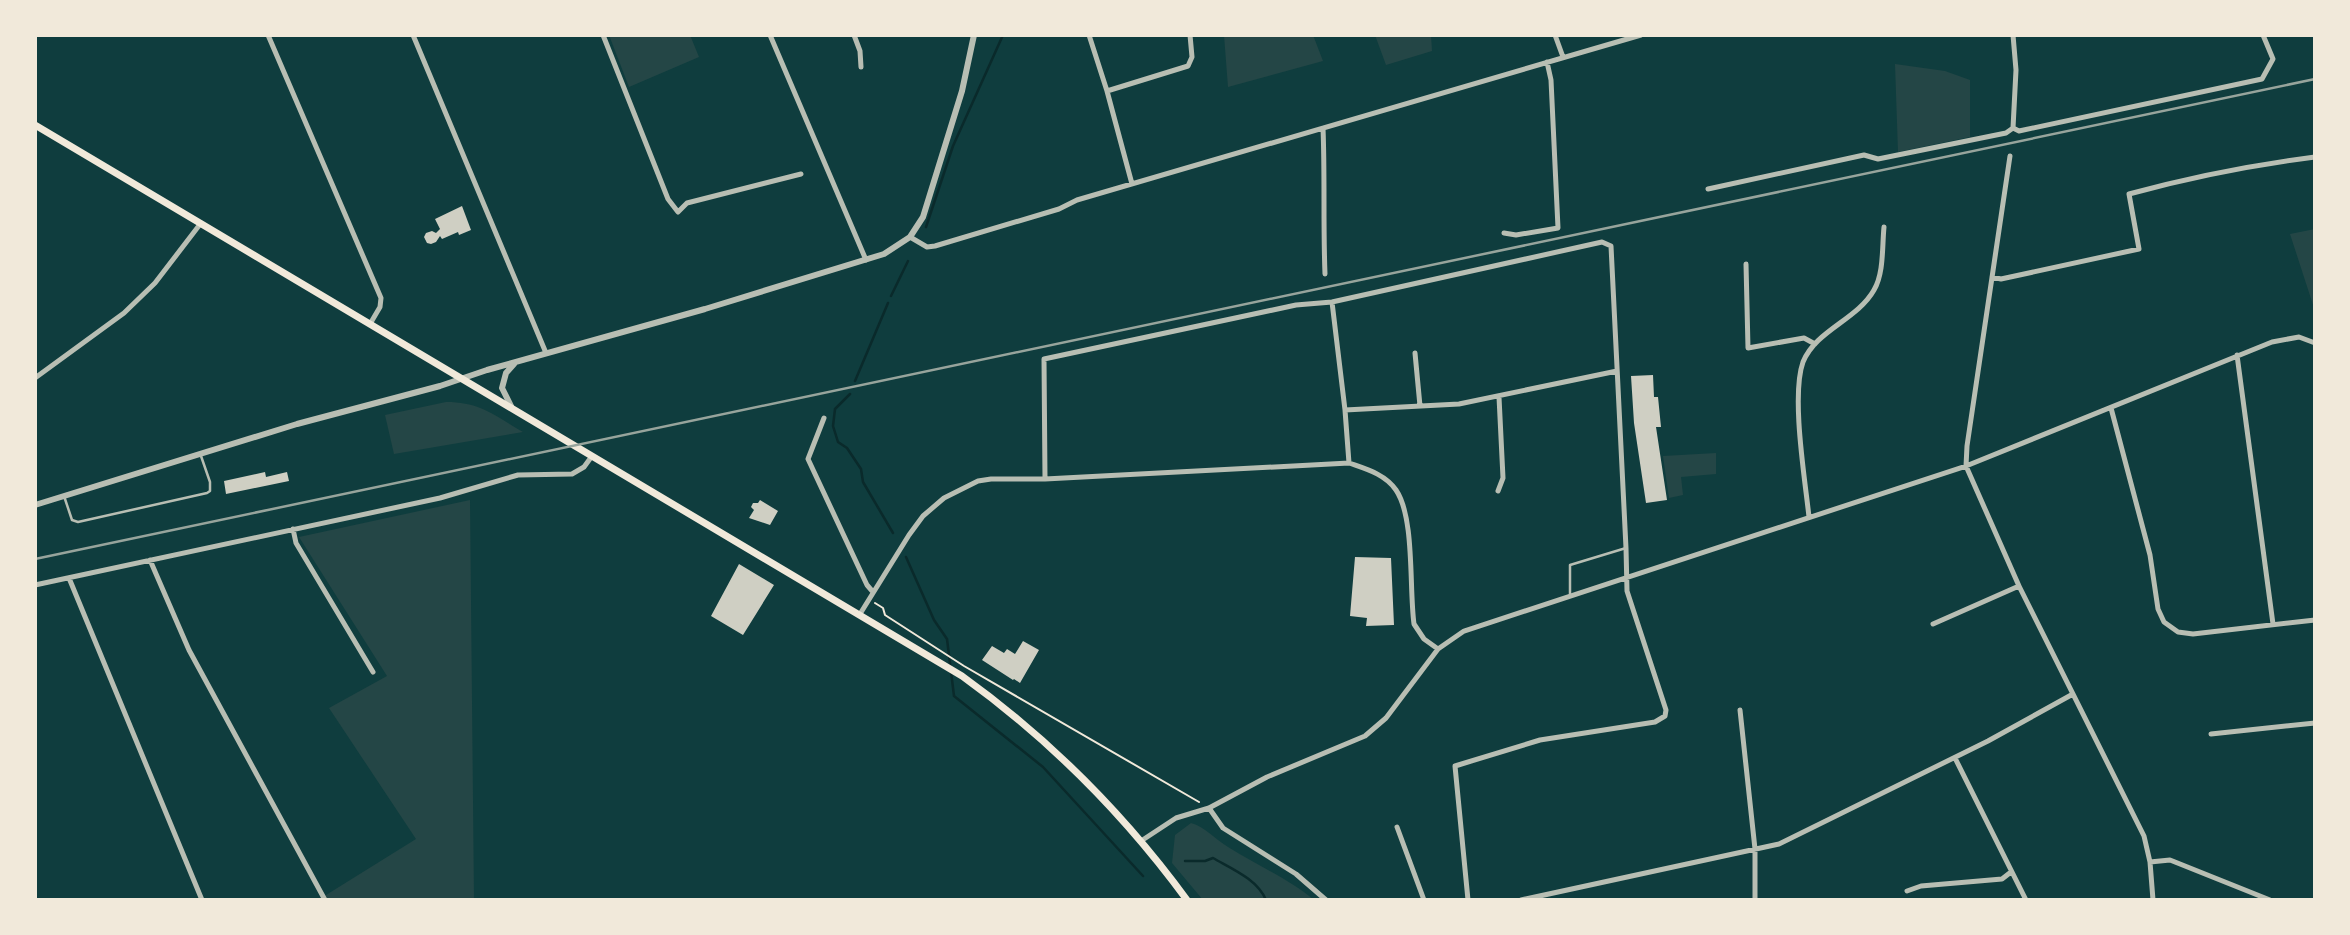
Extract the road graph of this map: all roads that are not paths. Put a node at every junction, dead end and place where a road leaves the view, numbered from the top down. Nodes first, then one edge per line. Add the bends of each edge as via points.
1 (268, 35) edge
2 (413, 35) edge
3 (603, 35) edge
4 (770, 35) edge
5 (854, 35) edge
6 (974, 35) edge
7 (1089, 35) edge
8 (1190, 35) edge
9 (1555, 35) edge
10 (1641, 35) edge
11 (2013, 35) edge
12 (2263, 35) edge
13 (1563, 57) junction
14 (1547, 62) junction
15 (861, 67) dead end
16 (1107, 91) junction
17 (35, 125) edge
18 (1323, 128) junction
19 (2013, 128) junction
20 (2010, 156) dead end
21 (2315, 157) edge
22 (801, 174) dead end
23 (1132, 184) junction
24 (1708, 190) dead end
25 (201, 223) junction
26 (1884, 227) dead end
27 (1504, 233) dead end
28 (909, 237) junction
29 (866, 260) junction
30 (1746, 264) dead end
31 (1325, 274) dead end
32 (1992, 277) junction
33 (1332, 302) junction
34 (370, 324) junction
35 (2315, 343) edge
36 (1815, 344) junction
37 (546, 353) junction
38 (1415, 354) dead end
39 (2237, 355) junction
40 (516, 362) junction
41 (1617, 371) junction
42 (35, 378) edge
43 (459, 379) junction
44 (1499, 397) junction
45 (1420, 407) junction
46 (2112, 408) junction
47 (1345, 410) junction
48 (514, 411) junction
49 (824, 418) dead end
50 (201, 454) junction
51 (592, 456) junction
52 (1349, 463) junction
53 (1966, 466) junction
54 (1045, 479) junction
55 (1498, 491) dead end
56 (64, 496) junction
57 (35, 505) edge
58 (1809, 517) junction
59 (292, 529) junction
60 (1626, 548) junction
61 (150, 560) junction
62 (69, 578) junction
63 (1625, 578) junction
64 (35, 585) edge
65 (2019, 586) junction
66 (873, 592) junction
67 (1570, 596) junction
68 (860, 614) junction
69 (2315, 620) edge
70 (1933, 624) dead end
71 (2273, 624) junction
72 (1438, 649) junction
73 (373, 672) dead end
74 (2073, 694) junction
75 (1741, 710) dead end
76 (2315, 723) edge
77 (2211, 734) dead end
78 (1955, 758) junction
79 (1209, 808) junction
80 (1397, 827) dead end
81 (1141, 841) junction
82 (1755, 849) junction
83 (2150, 862) junction
84 (2011, 872) junction
85 (1908, 891) dead end
86 (202, 900) edge
87 (325, 900) edge
88 (1187, 900) edge
89 (1326, 900) edge
90 (1424, 900) edge
91 (1468, 900) edge
92 (1521, 900) edge
93 (1755, 900) edge
94 (2026, 900) edge
95 (2153, 900) edge
96 (2270, 900) edge

1 - 34 street via 381,298
2 - 37 street
3 - 22 street via 677,212 687,203
4 - 29 street
5 - 15 street
6 - 28 street via 927,206
7 - 16 street
8 - 16 street via 1188,66
9 - 13 street
10 - 13 street
11 - 19 street
12 - 19 street via 2273,59 2262,79 2019,131
13 - 14 street
14 - 18 street
14 - 27 street via 1558,228
16 - 23 street
17 - 25 main road
18 - 23 street
18 - 31 street
19 - 24 street via 2006,133 1878,159 1864,155
20 - 32 street
21 - 32 street via 2192,177 2129,194 2139,249 2001,279
23 - 28 street via 935,246 927,247
25 - 34 main road
25 - 42 street via 156,282 124,313
26 - 36 street via 1874,290 1863,305
28 - 29 street
29 - 37 street
30 - 36 street via 1748,348 1804,338
32 - 53 street
33 - 41 street via 1608,243
33 - 47 street
33 - 54 street via 1296,305 1044,359
34 - 43 main road
35 - 39 street via 2291,337
36 - 58 street via 1799,383
37 - 40 street
38 - 45 street
39 - 46 street
39 - 71 street
40 - 43 street
40 - 48 street via 506,373 502,388
41 - 44 street
41 - 60 street
43 - 48 main road
43 - 50 street
44 - 45 street
44 - 55 street via 1503,478
45 - 47 street
46 - 53 street
46 - 71 street via 2164,622 2179,632 2193,634
47 - 52 street
48 - 51 main road
49 - 66 street via 808,459
50 - 56 street
50 - 56 lane via 210,482 207,493 78,522 72,520
51 - 59 street via 572,474 518,475 440,498
51 - 68 main road
52 - 54 street
52 - 72 street via 1376,472 1395,490 1406,516 1414,624
53 - 58 street
53 - 65 street
54 - 66 street via 978,481 944,498 916,526
56 - 57 street
58 - 63 street
59 - 61 street
59 - 73 street
60 - 63 street
60 - 67 lane via 1570,565
61 - 62 street
61 - 87 street via 189,650
62 - 64 street
62 - 86 street
63 - 67 street
63 - 91 street via 1665,716 1655,722 1540,740 1455,766
65 - 70 street
65 - 74 street
66 - 68 street
67 - 72 street via 1464,631
68 - 81 main road via 938,660 1012,713 1067,761
69 - 71 street
72 - 79 street via 1386,718 1365,736 1267,777
74 - 78 street
74 - 83 street via 2134,814
75 - 82 street
76 - 77 street
78 - 82 street via 1790,839
78 - 84 street
79 - 81 street via 1177,818
79 - 89 street via 1223,828 1296,874
80 - 90 street
81 - 88 main road
82 - 92 street
82 - 93 street
83 - 95 street
83 - 96 street via 2170,860
84 - 85 street via 2002,879
84 - 94 street

